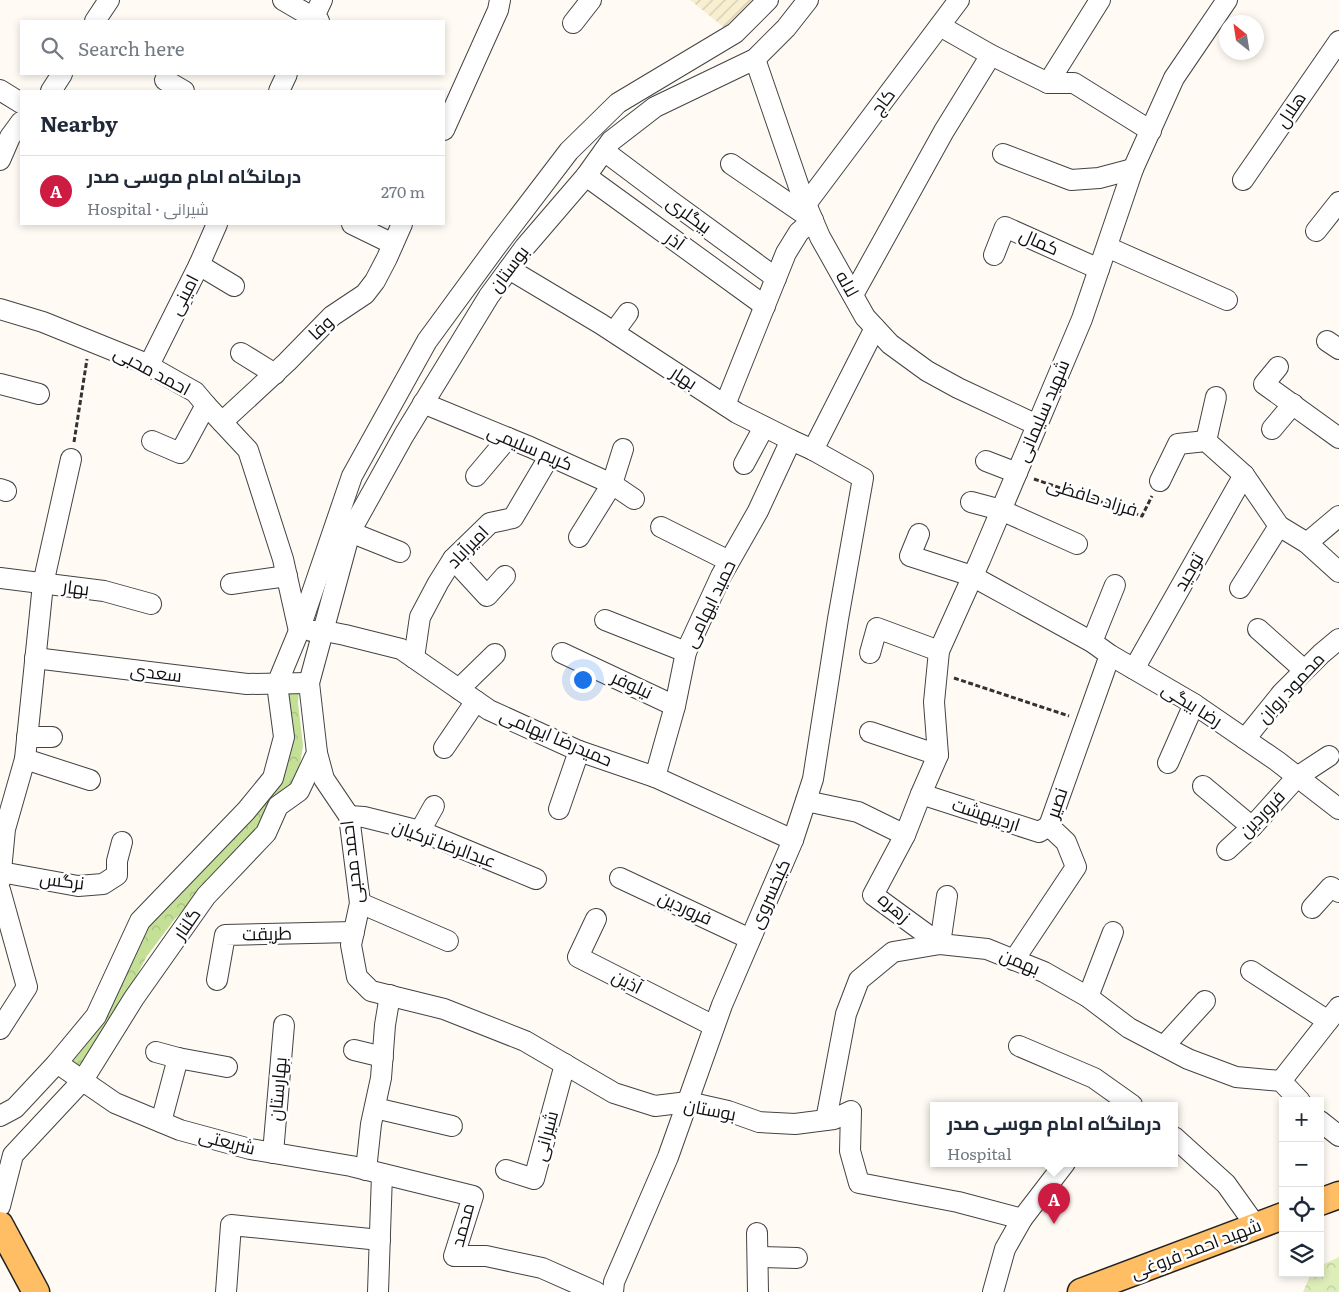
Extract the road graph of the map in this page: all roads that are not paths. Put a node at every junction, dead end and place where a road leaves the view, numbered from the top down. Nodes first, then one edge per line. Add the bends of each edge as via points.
1 (109, 0) edge
2 (283, 0) edge
3 (322, 0) edge
4 (500, 0) edge
5 (591, 0) edge
6 (768, 0) edge
7 (808, 0) edge
8 (959, 0) edge
9 (1100, 0) edge
10 (1227, 0) edge
11 (97, 20) edge
12 (315, 20) edge
13 (573, 23) dead end
14 (940, 26) junction
15 (1339, 41) edge
16 (991, 55) junction
17 (755, 59) junction
18 (61, 75) edge
19 (287, 75) edge
20 (165, 80) dead end
21 (1048, 83) junction
22 (0, 90) edge
23 (52, 90) edge
24 (182, 90) edge
25 (279, 90) edge
26 (20, 102) edge
27 (445, 128) edge
28 (1151, 131) junction
29 (18, 135) edge
30 (604, 151) junction
31 (1003, 154) dead end
32 (0, 160) edge
33 (732, 164) dead end
34 (1134, 169) junction
35 (586, 176) junction
36 (1243, 180) dead end
37 (1339, 202) edge
38 (809, 212) junction
39 (217, 225) edge
40 (354, 225) edge
41 (402, 225) edge
42 (1316, 231) dead end
43 (393, 244) junction
44 (1107, 247) junction
45 (994, 255) dead end
46 (199, 265) junction
47 (509, 269) junction
48 (1099, 269) junction
49 (776, 278) junction
50 (234, 286) dead end
51 (854, 294) junction
52 (1227, 300) dead end
53 (764, 306) junction
54 (0, 309) edge
55 (628, 313) dead end
56 (875, 328) junction
57 (614, 332) junction
58 (242, 353) dead end
59 (149, 365) junction
60 (1278, 367) dead end
61 (275, 374) junction
62 (0, 384) edge
63 (39, 394) dead end
64 (1216, 397) dead end
65 (423, 403) junction
66 (206, 404) junction
67 (1293, 404) junction
68 (726, 405) junction
69 (222, 422) junction
70 (1037, 425) junction
71 (764, 426) junction
72 (1272, 429) dead end
73 (508, 438) junction
74 (1339, 438) edge
75 (791, 440) junction
76 (152, 441) dead end
77 (1206, 441) junction
78 (623, 449) dead end
79 (813, 450) junction
80 (549, 456) junction
81 (71, 460) road end
82 (986, 461) dead end
83 (744, 464) dead end
84 (1017, 473) junction
85 (1244, 475) junction
86 (476, 476) dead end
87 (863, 478) joint
88 (1160, 481) road end
89 (612, 484) junction
90 (634, 498) dead end
91 (972, 502) dead end
92 (1001, 510) junction
93 (1339, 516) edge
94 (1279, 526) junction
95 (661, 527) dead end
96 (350, 532) junction
97 (919, 534) dead end
98 (579, 537) dead end
99 (1307, 543) junction
100 (1077, 544) dead end
101 (400, 552) dead end
102 (453, 558) junction
103 (729, 561) junction
104 (1339, 572) edge
105 (287, 576) junction
106 (505, 576) dead end
107 (972, 576) junction
108 (0, 578) edge
109 (43, 584) junction
110 (232, 584) dead end
111 (1115, 584) dead end
112 (1240, 588) dead end
113 (152, 604) dead end
114 (605, 620) dead end
115 (1258, 628) dead end
116 (299, 631) junction
117 (325, 631) junction
118 (1339, 639) edge
119 (1092, 642) junction
120 (938, 651) junction
121 (686, 652) junction
122 (562, 653) dead end
123 (870, 653) dead end
124 (495, 654) dead end
125 (1110, 655) junction
126 (35, 658) junction
127 (414, 658) junction
128 (1134, 669) junction
129 (1304, 670) junction
130 (310, 683) junction
131 (277, 684) junction
132 (459, 689) junction
133 (476, 701) junction
134 (1194, 704) junction
135 (675, 706) junction
136 (870, 732) dead end
137 (27, 737) junction
138 (52, 737) dead end
139 (1245, 739) junction
140 (444, 748) dead end
141 (579, 751) junction
142 (317, 753) junction
143 (938, 755) junction
144 (1329, 756) dead end
145 (25, 759) junction
146 (1168, 763) dead end
147 (655, 777) junction
148 (1297, 777) junction
149 (90, 780) dead end
150 (1203, 786) dead end
151 (921, 794) junction
152 (806, 801) junction
153 (434, 806) dead end
154 (559, 809) dead end
155 (1339, 809) edge
156 (349, 816) junction
157 (1049, 826) junction
158 (1252, 827) junction
159 (2, 829) edge
160 (420, 831) junction
161 (905, 836) junction
162 (794, 840) junction
163 (122, 842) dead end
164 (1227, 850) dead end
165 (620, 878) dead end
166 (536, 879) dead end
167 (0, 881) edge
168 (1339, 892) edge
169 (947, 896) dead end
170 (360, 903) junction
171 (1312, 908) dead end
172 (596, 919) dead end
173 (354, 932) junction
174 (1114, 932) dead end
175 (750, 939) junction
176 (448, 941) dead end
177 (940, 944) junction
178 (1014, 960) junction
179 (1251, 971) dead end
180 (357, 977) joint
181 (217, 980) dead end
182 (390, 995) junction
183 (1088, 998) junction
184 (1205, 1001) dead end
185 (1334, 1014) edge
186 (284, 1025) dead end
187 (714, 1026) junction
188 (0, 1029) edge
189 (1019, 1046) dead end
190 (1164, 1046) junction
191 (354, 1050) dead end
192 (156, 1052) dead end
193 (383, 1057) junction
194 (178, 1058) junction
195 (57, 1063) junction
196 (565, 1064) junction
197 (227, 1067) dead end
198 (83, 1080) junction
199 (1281, 1081) junction
200 (1296, 1097) edge
201 (688, 1102) junction
202 (1128, 1102) edge
203 (375, 1108) junction
204 (0, 1116) edge
205 (826, 1120) junction
206 (160, 1122) junction
207 (1324, 1124) edge
208 (452, 1126) dead end
209 (1339, 1136) edge
210 (1178, 1141) edge
211 (273, 1153) junction
212 (1062, 1167) edge
213 (506, 1170) dead end
214 (374, 1172) junction
215 (1339, 1195) edge
216 (1324, 1201) edge
217 (1339, 1203) edge
218 (0, 1206) edge
219 (1324, 1209) edge
220 (1279, 1217) edge
221 (1022, 1219) junction
222 (0, 1226) edge
223 (1256, 1226) junction
224 (1279, 1226) edge
225 (757, 1233) dead end
226 (380, 1240) junction
227 (758, 1257) junction
228 (797, 1258) dead end
229 (36, 1292) edge
230 (226, 1292) edge
231 (378, 1292) edge
232 (596, 1292) edge
233 (613, 1292) edge
234 (758, 1292) edge
235 (993, 1292) edge
236 (1081, 1292) edge
237 (1103, 1292) edge

1 - 11 street
2 - 12 street
3 - 12 street
4 - 27 street
5 - 13 street
6 - 116 street, بوستان via 735,33 618,102 570,151 498,244 427,342 352,476
7 - 17 street, بوستان
8 - 14 street, کاج
9 - 21 street
10 - 28 street, شهید سلیمانی via 1174,78
14 - 16 street
14 - 38 street, کاج
15 - 36 street, هلال
16 - 21 street
16 - 51 street via 944,131
17 - 30 street, بوستان via 655,107 611,141
17 - 38 street, لاله
18 - 23 street
19 - 25 street
20 - 24 street
21 - 28 street via 1074,83
22 - 26 street
28 - 34 street, شهید سلیمانی
29 - 32 street
30 - 35 street, بوستان
30 - 49 street, بیگلری
31 - 34 street via 1071,180 1099,178
33 - 38 street
34 - 44 street, شهید سلیمانی
35 - 47 street, بوستان
35 - 53 street, آذر
37 - 42 street
38 - 49 street, کاج
38 - 51 street, لاله
39 - 46 street, امینی
40 - 43 street
41 - 43 street, وفا
43 - 61 street, وفا via 366,294 332,316
44 - 48 street, شهید سلیمانی
44 - 52 street
45 - 48 street, کمال via 1005,227
46 - 50 street
46 - 59 street, امینی
47 - 57 street, بهار
47 - 65 street, بوستان
48 - 70 street, شهید سلیمانی via 1082,319
49 - 53 street, کاج
51 - 56 street, لاله via 865,317
53 - 68 street, کاج
54 - 59 street, احمد محبی via 44,322
55 - 57 street
56 - 70 street, لاله via 890,344 927,372
56 - 79 street
57 - 68 street, بهار
58 - 61 street
59 - 66 street, احمد محبی via 195,392
60 - 67 street via 1264,384
61 - 69 street, وفا
62 - 63 street
64 - 77 street
65 - 73 street, کریم سلیمی
65 - 96 street, بوستان
66 - 69 street, احمد محبی
66 - 76 street via 180,453
67 - 72 street
67 - 74 street
68 - 71 street, بهار
69 - 105 street, احمد محبی via 248,450
70 - 84 street, شهید سلیمانی
71 - 75 street, بهار
71 - 83 street
73 - 80 street, کریم سلیمی
73 - 86 street
75 - 79 street, بهار
75 - 103 street, حمید ایهامی via 758,511
77 - 85 street
77 - 88 street via 1178,444
78 - 89 street
79 - 87 street, بهار
80 - 89 street, کریم سلیمی
80 - 102 street, امیرآباد via 513,518 490,523
81 - 109 street
82 - 84 street
84 - 92 street, شهید سلیمانی
85 - 94 street
85 - 128 street, توحید
87 - 152 street, کیخسروی via 813,779
89 - 90 street, کریم سلیمی
89 - 98 street
91 - 92 street
92 - 100 street
92 - 107 street, شهید سلیمانی
93 - 99 street
94 - 99 street
94 - 112 street
95 - 103 street
96 - 101 street
96 - 117 street, بوستان
97 - 107 street, رضا بیگی via 910,556
99 - 104 street
102 - 106 street via 487,596
102 - 127 street, امیرآباد via 420,617
103 - 121 street, حمید ایهامی
105 - 110 street
105 - 116 street, احمد محبی
107 - 119 street, رضا بیگی
107 - 120 street, شهید سلیمانی
108 - 109 street, بهار
109 - 113 street, بهار via 104,591
109 - 126 street
111 - 119 street
114 - 121 street
115 - 129 street
116 - 117 street, حمیدرضا ایهامی
116 - 131 street
117 - 127 street, حمیدرضا ایهامی via 401,649
117 - 130 street
118 - 129 street, محمود روان
119 - 125 street, رضا بیگی
120 - 123 street via 877,628
120 - 143 street, شهید سلیمانی via 934,702
121 - 135 street, حمید ایهامی
122 - 135 street, نیلوفر
124 - 132 street
125 - 128 street, رضا بیگی
125 - 157 street, نصیر
126 - 131 street, سعدی via 247,684
126 - 137 street
127 - 132 street, حمیدرضا ایهامی
128 - 134 street, رضا بیگی
129 - 139 street, محمود روان
130 - 131 street, سعدی
130 - 142 street
131 - 195 street, گلنار via 284,737 273,778 246,811 140,921 96,1016
132 - 133 street, حمیدرضا ایهامی
133 - 140 street
133 - 141 street, حمیدرضا ایهامی
134 - 139 street, رضا بیگی
134 - 146 street
135 - 147 street, حمید ایهامی
136 - 143 street
137 - 138 street
137 - 145 street
139 - 148 street, رضا بیگی
141 - 147 street, حمیدرضا ایهامی
141 - 154 street
142 - 156 street, احمد محبی via 324,779
142 - 198 street, گلنار via 299,791 278,806 266,833 206,896 134,998
143 - 151 street, شهید سلیمانی
144 - 148 street, فروردین
145 - 149 street
145 - 159 street
147 - 162 street, حمیدرضا ایهامی
148 - 155 street, رضا بیگی
148 - 158 street, فروردین
150 - 158 street
151 - 157 street, اردیبهشت via 1039,832
151 - 161 street, شهید سلیمانی
152 - 161 street via 858,812
152 - 162 street, کیخسروی
153 - 160 street
156 - 160 street, عبدالرضا ترکیان
156 - 170 street, احمد محبی
157 - 178 street, نصیر via 1066,842 1076,867
158 - 164 street, فروردین
159 - 167 street
160 - 166 street, عبدالرضا ترکیان
161 - 177 street, زهره via 873,895
162 - 175 street, کیخسروی
163 - 167 street, نرگس via 117,875 102,884 78,886
165 - 175 street, فروردین
167 - 188 street via 27,986
168 - 171 street via 1331,887
169 - 177 street
170 - 173 street, احمد محبی
170 - 176 street
172 - 187 street, آذین via 578,957
173 - 180 street, احمد محبی via 351,945
173 - 181 street, طریقت via 224,935
174 - 183 street
175 - 187 street, کیخسروی
177 - 178 street, بهمن via 987,949
177 - 205 street, بهمن via 893,952 859,980 846,1014
178 - 183 street, بهمن via 1044,972
179 - 185 street
180 - 182 street, بوستان via 371,991
182 - 193 street
182 - 196 street, بوستان via 444,1009 493,1028 525,1041
183 - 190 street, بهمن via 1129,1028
184 - 190 street
185 - 199 street
186 - 211 street, بهارستان
187 - 201 street, کیخسروی
189 - 202 street via 1094,1078
190 - 199 street, بهمن via 1236,1077
191 - 193 street
192 - 194 street
193 - 203 street
194 - 197 street
194 - 206 street
195 - 198 street, شریعتی
195 - 204 street, گلنار via 15,1108
196 - 201 street, بوستان via 614,1093 654,1106
196 - 213 street, شیرانی via 534,1179
198 - 206 street, شریعتی via 115,1103
198 - 218 street, گلنار via 13,1155
199 - 200 street
201 - 205 street, بوستان via 759,1122 795,1124
201 - 233 street, کیخسروی via 614,1282
203 - 208 street
203 - 214 street via 371,1124
205 - 221 street, بوستان via 834,1120 851,1111 850,1151 859,1183 958,1202
206 - 211 street, شریعتی
207 - 209 street
210 - 223 street via 1226,1184
211 - 214 street, شریعتی
212 - 221 street
214 - 226 street
214 - 232 street, محمد via 473,1196 454,1256 486,1256 542,1268
215 - 216 main road
217 - 219 street
220 - 223 main road, شهید احمد فروغی
221 - 235 street via 1005,1249
222 - 229 main road
223 - 236 main road, شهید احمد فروغی
224 - 237 street, شهید احمد فروغی
225 - 227 street
226 - 230 street via 231,1225
226 - 231 street
227 - 228 street
227 - 234 street

